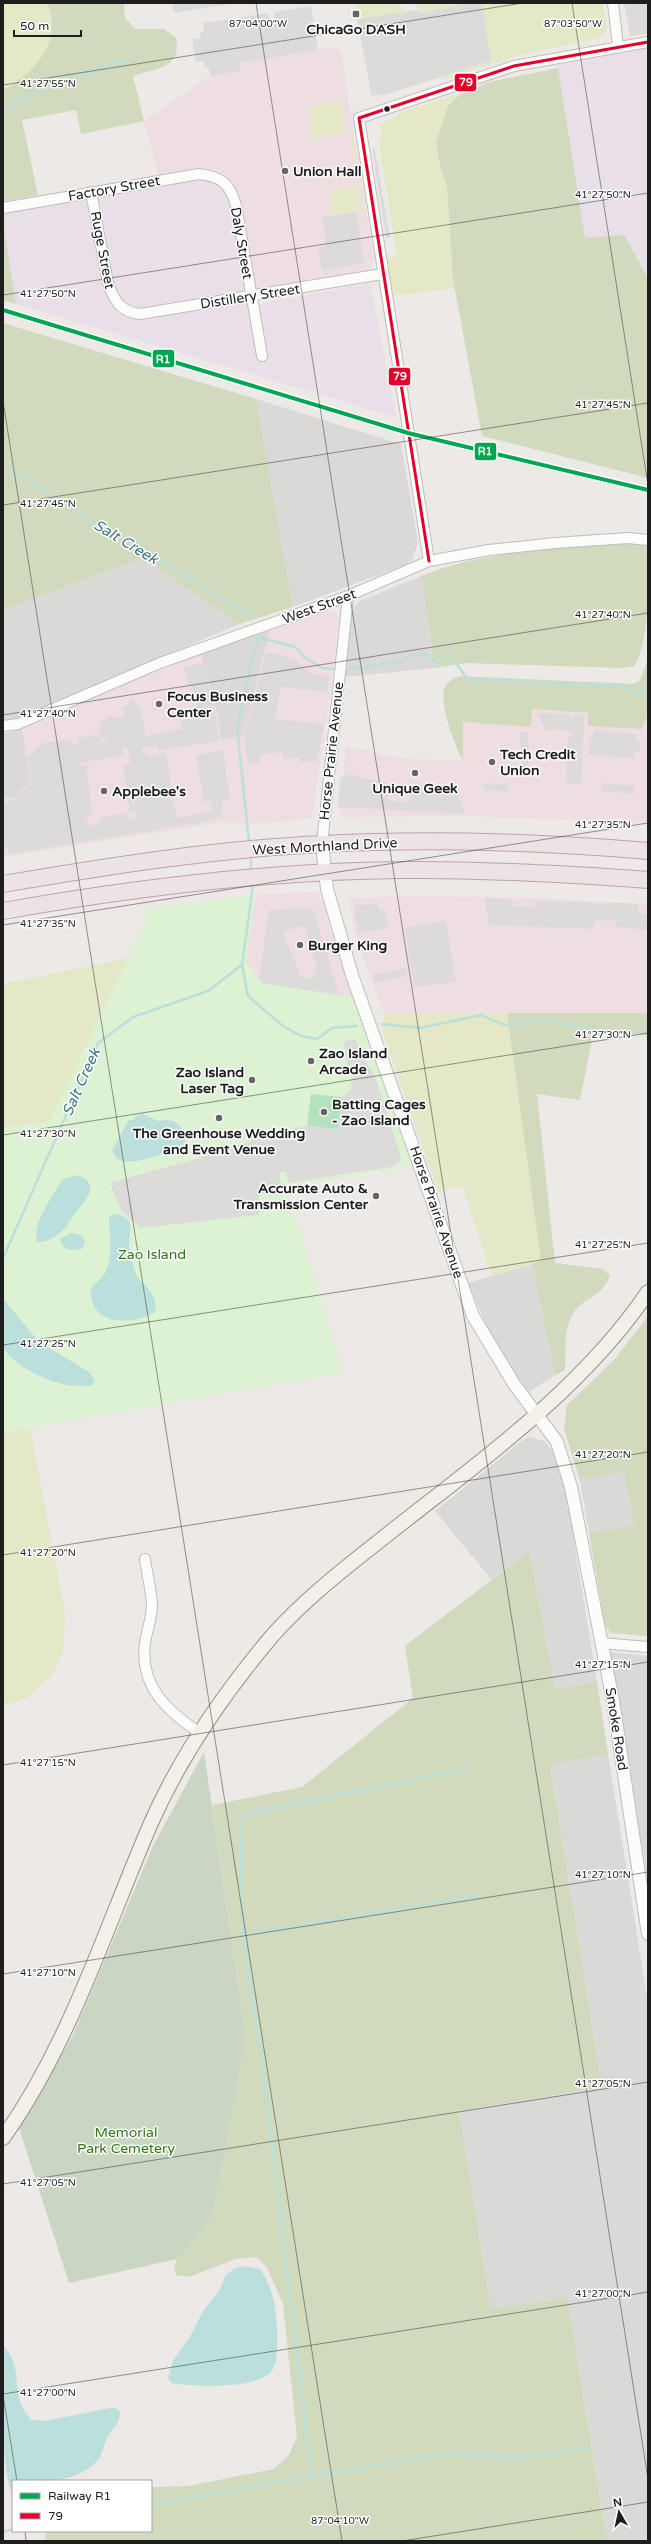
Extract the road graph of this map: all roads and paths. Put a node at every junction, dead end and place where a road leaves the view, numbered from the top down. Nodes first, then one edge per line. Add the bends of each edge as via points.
1 (613, 3) edge
2 (648, 42) edge
3 (618, 46) junction
4 (224, 180) joint
5 (91, 192) junction
6 (3, 208) edge
7 (382, 274) junction
8 (252, 296) junction
9 (119, 307) joint
10 (262, 356) dead end
11 (648, 540) edge
12 (429, 561) junction
13 (348, 596) junction
14 (3, 726) edge
15 (322, 844) junction
16 (648, 851) edge
17 (324, 873) junction
18 (648, 880) edge
19 (3, 884) edge
20 (3, 911) edge
21 (648, 1292) edge
22 (537, 1414) junction
23 (145, 1559) dead end
24 (601, 1643) junction
25 (648, 1647) edge
26 (200, 1733) junction
27 (648, 1931) edge
28 (3, 2138) edge

1 - 3 street
2 - 3 street
3 - 7 street via 514,66 359,118
4 - 5 street, Factory Street via 213,175 199,174
4 - 8 street, Daly Street via 232,191 236,205
5 - 6 street, Factory Street
5 - 9 street, Ruge Street via 108,283
7 - 8 street, Distillery Street
7 - 12 street
8 - 9 street, Distillery Street via 140,314 129,313
8 - 10 street, Daly Street
11 - 12 street, West Street via 628,538 555,543 489,550
12 - 13 street, West Street
13 - 14 street, West Street via 160,663 18,724
13 - 15 street, Horse Prairie Avenue
15 - 16 highway, West Morthland Drive via 484,842
15 - 17 street, Horse Prairie Avenue
15 - 19 highway, West Morthland Drive via 126,864
17 - 18 highway, West Morthland Drive via 432,870 521,872
17 - 20 highway, West Morthland Drive via 169,886
17 - 22 street, Horse Prairie Avenue via 333,916 352,976 473,1316 514,1384
21 - 22 main road via 626,1324 588,1366
22 - 24 street, Smoke Road via 557,1442 571,1487
22 - 26 main road via 339,1573 297,1611 273,1636 224,1697
23 - 26 street via 152,1604 145,1644 145,1663 150,1684 160,1702 176,1717
24 - 25 street
24 - 27 street, Smoke Road via 613,1701
26 - 28 main road via 152,1822 65,2030

